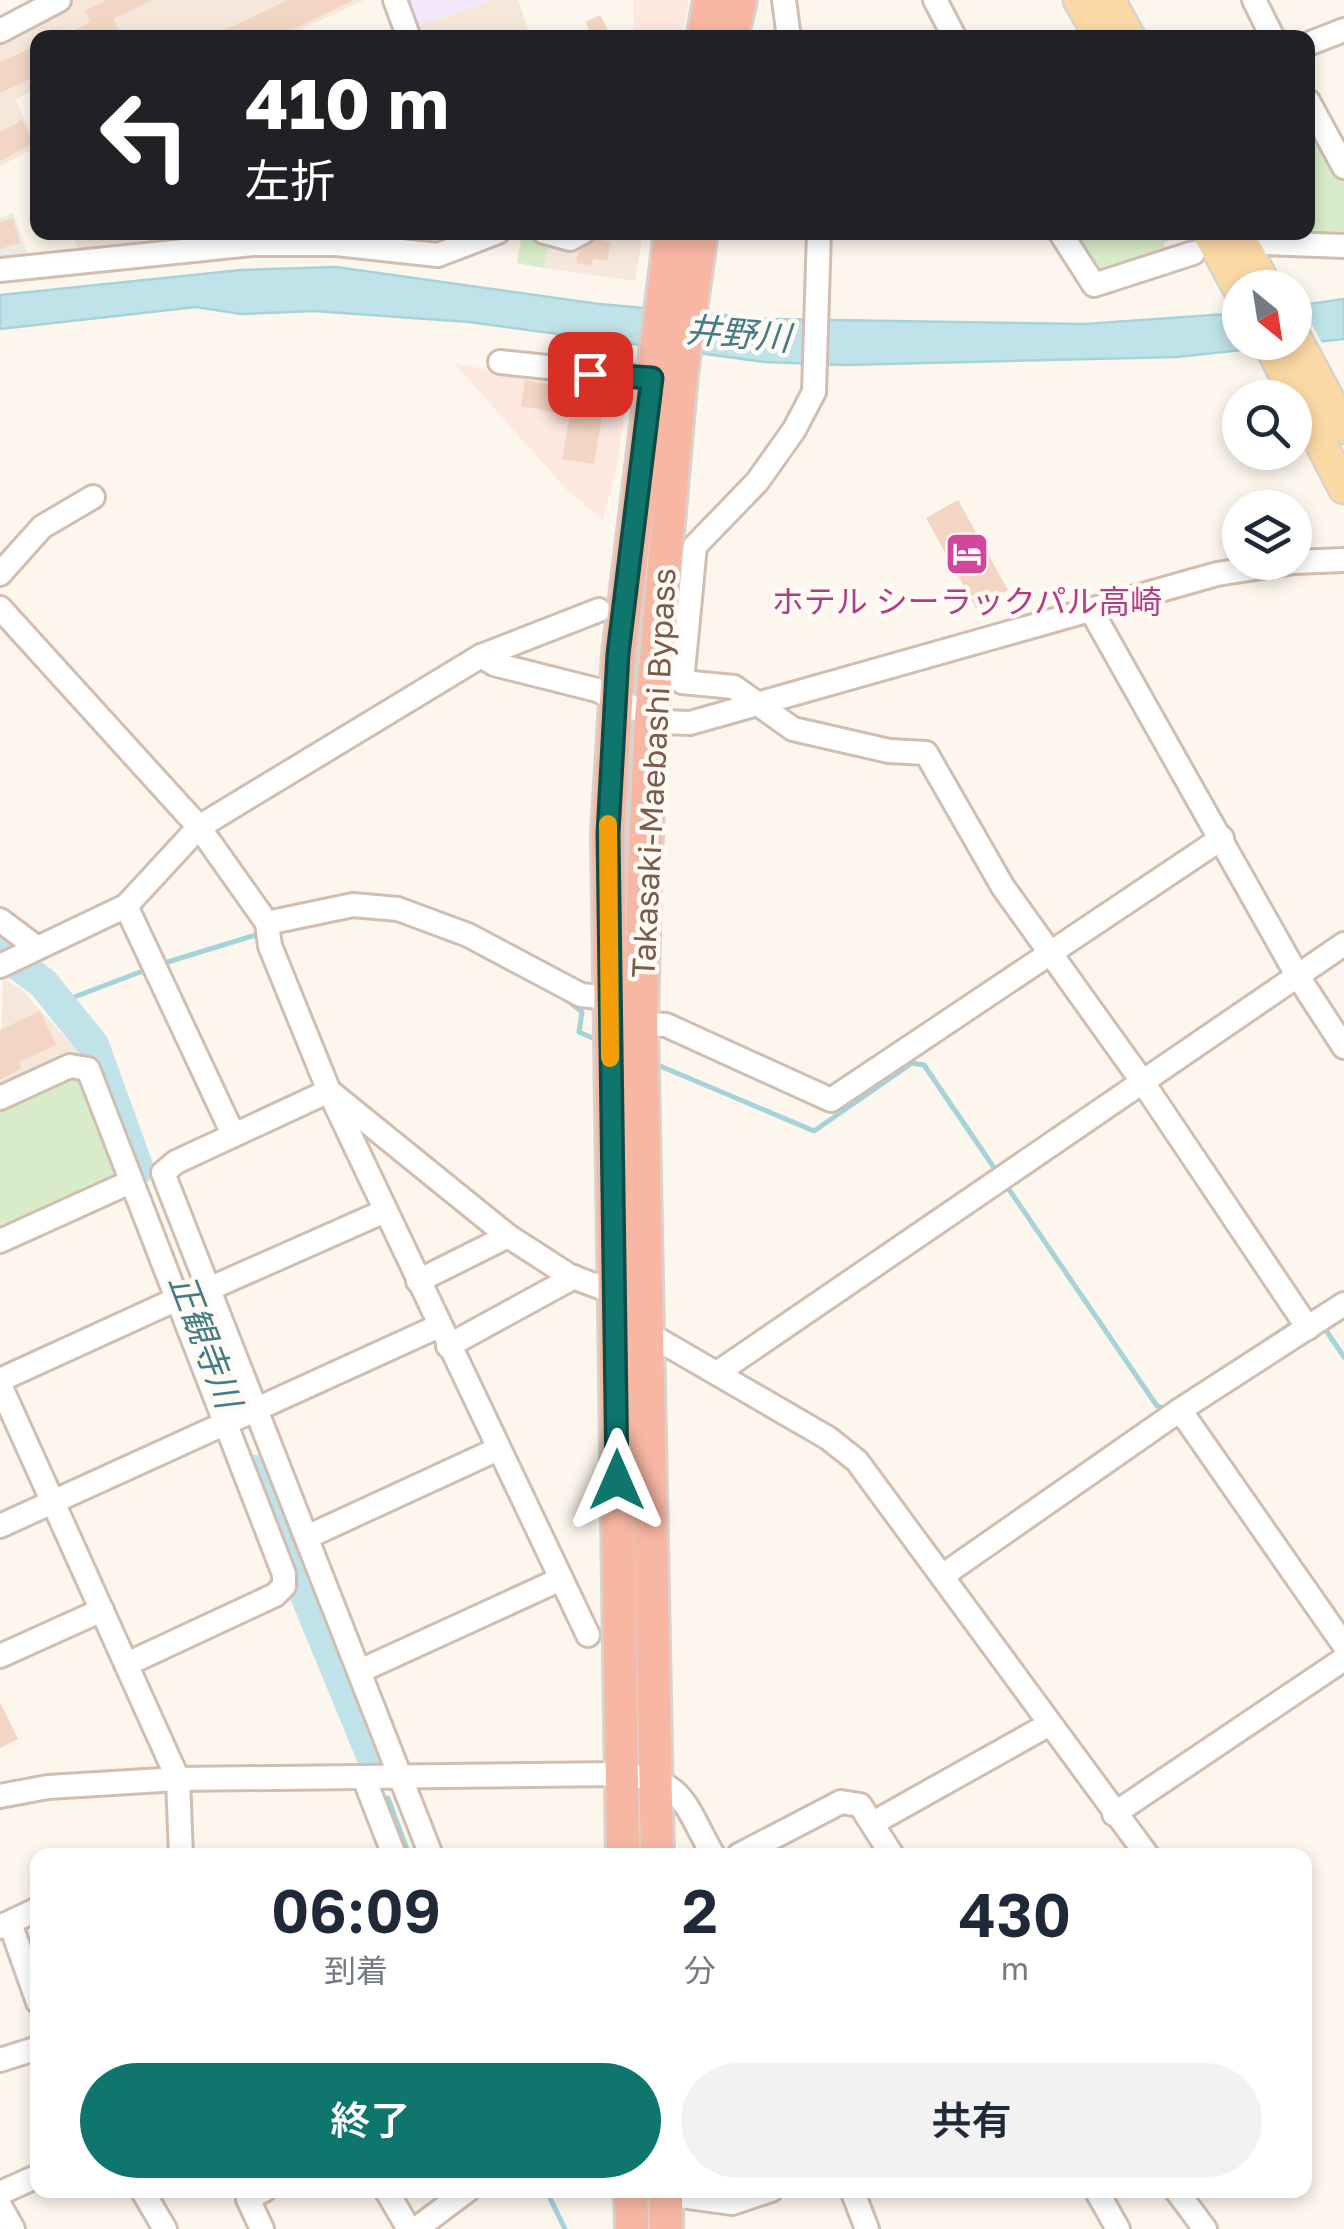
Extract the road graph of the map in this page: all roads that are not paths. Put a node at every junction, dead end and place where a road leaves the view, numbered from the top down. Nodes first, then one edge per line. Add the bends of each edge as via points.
1 (59, 0) edge
2 (395, 0) edge
3 (710, 0) edge
4 (740, 0) edge
5 (784, 0) edge
6 (935, 0) edge
7 (1080, 0) edge
8 (1109, 0) edge
9 (1254, 0) edge
10 (406, 30) edge
11 (704, 30) edge
12 (733, 30) edge
13 (788, 30) edge
14 (949, 30) edge
15 (1097, 30) edge
16 (1126, 30) edge
17 (1269, 30) edge
18 (1344, 30) edge
19 (0, 31) edge
20 (1315, 41) edge
21 (1315, 114) edge
22 (1343, 164) edge
23 (196, 240) edge
24 (477, 240) edge
25 (673, 240) edge
26 (698, 240) edge
27 (825, 240) edge
28 (1065, 240) edge
29 (1249, 240) edge
30 (1273, 240) edge
31 (1201, 243) edge
32 (1344, 246) edge
33 (0, 270) edge
34 (1232, 270) edge
35 (1251, 270) edge
36 (677, 294) junction
37 (1287, 360) edge
38 (1298, 360) edge
39 (500, 362) dead end
40 (1299, 371) junction
41 (662, 373) junction
42 (1344, 428) edge
43 (1344, 488) edge
44 (93, 497) dead end
45 (1344, 560) edge
46 (1312, 561) edge
47 (1222, 573) edge
48 (0, 574) edge
49 (0, 608) edge
50 (599, 610) dead end
51 (1091, 610) junction
52 (482, 656) junction
53 (615, 699) junction
54 (758, 705) junction
55 (651, 718) junction
56 (199, 827) junction
57 (1222, 838) junction
58 (126, 906) junction
59 (0, 920) edge
60 (268, 930) junction
61 (1344, 944) edge
62 (31, 950) junction
63 (1050, 952) junction
64 (0, 966) edge
65 (1297, 975) junction
66 (609, 998) junction
67 (641, 1024) junction
68 (1344, 1047) edge
69 (1142, 1081) junction
70 (329, 1090) junction
71 (0, 1098) edge
72 (233, 1134) junction
73 (128, 1183) junction
74 (385, 1211) junction
75 (508, 1236) junction
76 (0, 1241) edge
77 (574, 1277) junction
78 (418, 1281) junction
79 (211, 1288) junction
80 (616, 1293) junction
81 (175, 1300) junction
82 (1344, 1304) edge
83 (1308, 1328) junction
84 (647, 1333) junction
85 (444, 1336) junction
86 (717, 1374) junction
87 (0, 1382) edge
88 (1180, 1410) junction
89 (240, 1416) junction
90 (498, 1450) junction
91 (53, 1502) junction
92 (0, 1526) edge
93 (307, 1537) junction
94 (942, 1576) junction
95 (562, 1579) junction
96 (102, 1610) junction
97 (588, 1635) dead end
98 (1344, 1645) edge
99 (0, 1656) edge
100 (1344, 1659) edge
101 (127, 1664) junction
102 (360, 1671) junction
103 (1048, 1725) junction
104 (619, 1774) junction
105 (655, 1777) junction
106 (364, 1778) junction
107 (399, 1778) junction
108 (178, 1779) junction
109 (4, 1796) edge
110 (1114, 1814) junction
111 (873, 1824) junction
112 (181, 1848) edge
113 (391, 1848) edge
114 (429, 1848) edge
115 (623, 1848) edge
116 (658, 1848) edge
117 (708, 1848) edge
118 (752, 1848) edge
119 (888, 1848) edge
120 (1141, 1848) edge
121 (30, 1913) edge
122 (5, 1925) edge
123 (30, 1983) edge
124 (30, 2051) edge
125 (0, 2060) edge
126 (30, 2180) edge
127 (0, 2193) edge
128 (147, 2198) edge
129 (248, 2198) edge
130 (392, 2198) edge
131 (457, 2198) edge
132 (631, 2198) edge
133 (666, 2198) edge
134 (702, 2198) edge
135 (747, 2198) edge
136 (855, 2198) edge
137 (1101, 2198) edge
138 (1182, 2198) edge
139 (0, 2206) edge
140 (12, 2229) edge
141 (166, 2229) edge
142 (262, 2229) edge
143 (413, 2229) edge
144 (632, 2229) edge
145 (666, 2229) edge
146 (868, 2229) edge
147 (1118, 2229) edge
148 (1206, 2229) edge

1 - 19 street
2 - 10 street
3 - 11 highway
4 - 12 highway
5 - 13 street
6 - 14 street
7 - 15 main road
8 - 16 main road
9 - 17 street
18 - 20 street
21 - 22 street
23 - 24 street via 438,255
23 - 33 street
25 - 36 highway, Takasaki-Maebashi Bypass
26 - 36 highway, Takasaki-Maebashi Bypass
27 - 54 street via 815,385 794,430 756,482 695,546 682,682 734,687
28 - 31 street via 1094,285
29 - 35 main road
30 - 32 street
31 - 34 main road
36 - 41 highway, Takasaki-Maebashi Bypass
37 - 40 main road
38 - 40 main road
39 - 41 street
40 - 42 main road
40 - 43 main road
41 - 53 highway, Takasaki-Maebashi Bypass
41 - 55 highway, Takasaki-Maebashi Bypass
44 - 48 street via 42,526
45 - 46 street
47 - 51 street
49 - 56 street
50 - 52 street
51 - 54 street
51 - 57 street
52 - 53 street
52 - 56 street
53 - 55 street
53 - 66 highway, Takasaki-Maebashi Bypass
54 - 55 street via 690,723
54 - 63 street via 793,730 888,752 926,753 1002,887
55 - 67 highway, Takasaki-Maebashi Bypass
56 - 58 street
56 - 60 street
57 - 63 street
57 - 65 street
58 - 62 street
58 - 72 street
59 - 62 street
60 - 66 street via 353,906 398,909 468,934 581,995
60 - 70 street
61 - 65 street
62 - 64 street
63 - 67 street via 831,1100 666,1025
63 - 69 street
65 - 68 street
65 - 69 street
66 - 80 highway, Takasaki-Maebashi Bypass
67 - 84 highway, Takasaki-Maebashi Bypass
69 - 83 street
69 - 86 street
70 - 72 street
70 - 74 street
70 - 75 street
71 - 73 street via 70,1066 88,1069
72 - 79 street via 163,1174
73 - 76 street
73 - 81 street
74 - 78 street
74 - 79 street
75 - 77 street
75 - 78 street
77 - 80 street
77 - 85 street
78 - 85 street
79 - 89 street
80 - 104 highway, Takasaki-Maebashi Bypass
81 - 87 street
81 - 89 street
82 - 83 street
83 - 88 street
84 - 86 street
84 - 105 highway, Takasaki-Maebashi Bypass
85 - 89 street
85 - 90 street
86 - 94 street via 857,1461
87 - 91 street
88 - 94 street
88 - 98 street
89 - 91 street
89 - 93 street
89 - 101 street via 284,1586
90 - 93 street
90 - 95 street
91 - 92 street
91 - 96 street
93 - 102 street
94 - 103 street
95 - 97 street
95 - 102 street
96 - 99 street
96 - 101 street
100 - 110 street
101 - 108 street
102 - 107 street
103 - 110 street
103 - 111 street
104 - 105 street
104 - 107 street
104 - 115 highway, Takasaki-Maebashi Bypass
105 - 116 highway, Takasaki-Maebashi Bypass
105 - 117 street via 676,1789
106 - 107 street
106 - 108 street
106 - 113 street
107 - 114 street
108 - 109 street
108 - 112 street
110 - 120 street
111 - 118 street via 860,1805 841,1802
111 - 119 street
121 - 122 street
122 - 123 street
124 - 125 street
126 - 127 street
128 - 141 street
129 - 142 street
130 - 143 street
131 - 143 street
132 - 144 highway
133 - 145 highway
134 - 135 street
136 - 146 street
137 - 147 street
138 - 148 street
139 - 140 street

